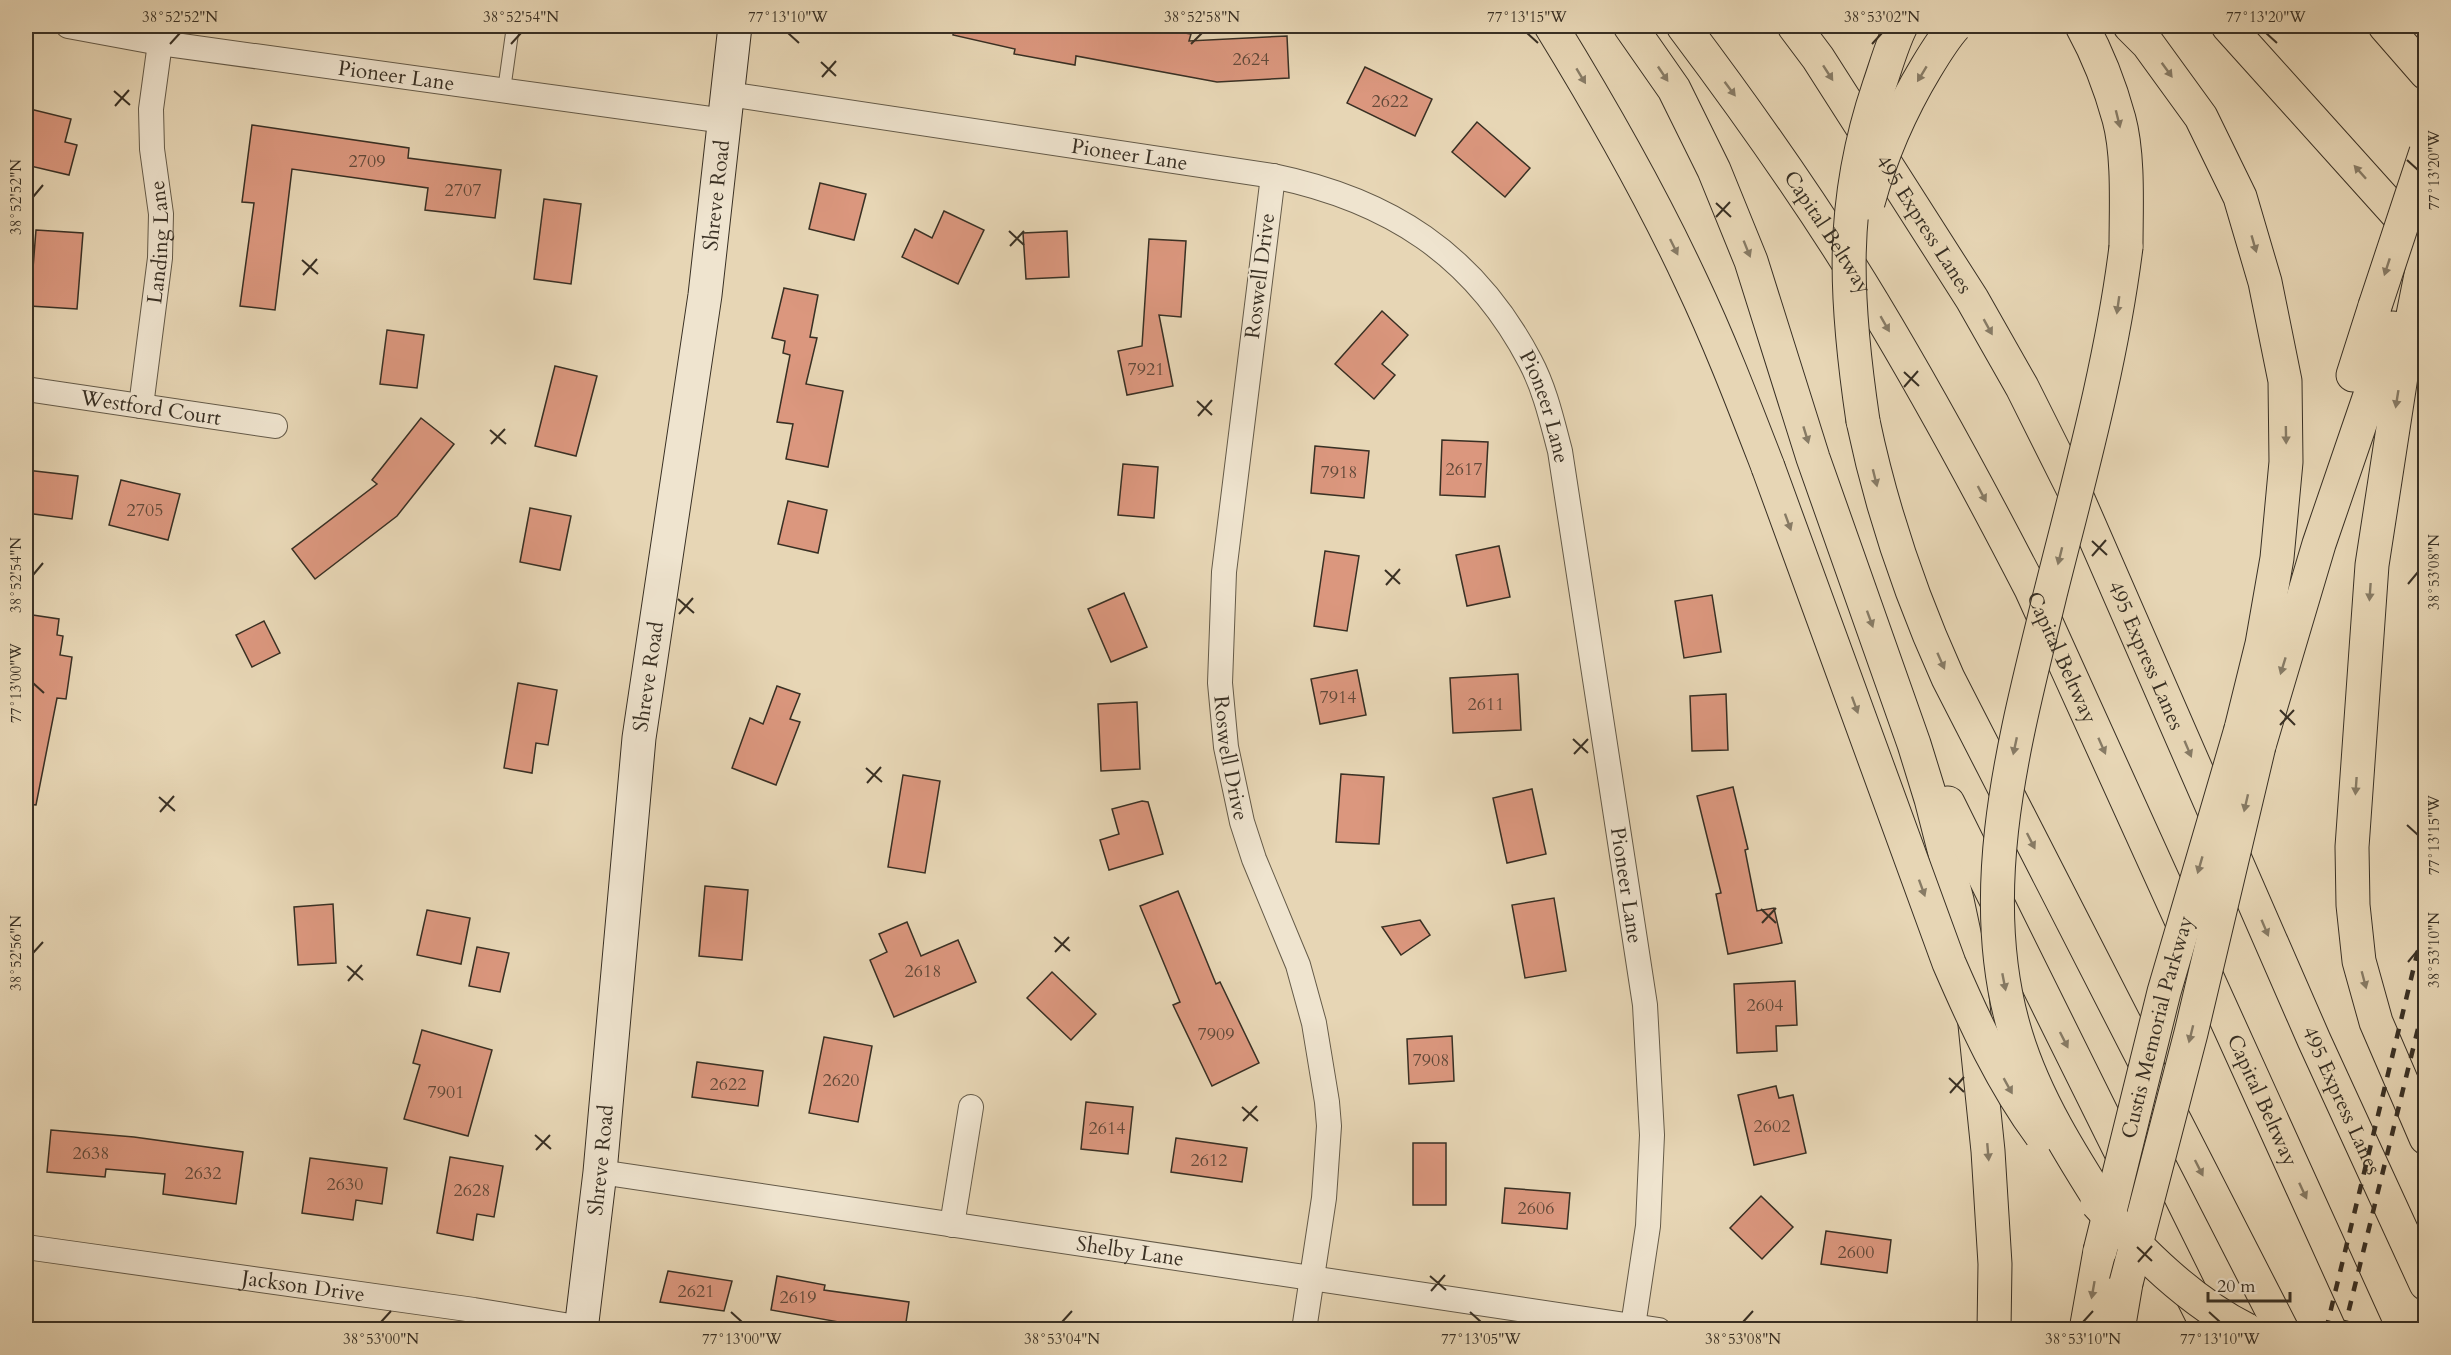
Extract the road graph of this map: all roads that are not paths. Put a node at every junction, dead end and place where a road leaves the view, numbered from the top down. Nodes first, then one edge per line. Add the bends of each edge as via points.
1 (68, 26) edge
2 (513, 26) edge
3 (735, 26) edge
4 (1551, 26) edge
5 (1630, 26) edge
6 (1683, 26) edge
7 (1794, 26) edge
8 (1901, 26) edge
9 (1955, 26) edge
10 (2082, 26) edge
11 (2130, 26) edge
12 (2228, 26) edge
13 (2385, 26) edge
14 (160, 43) junction
15 (2426, 73) edge
16 (504, 90) junction
17 (726, 108) junction
18 (2426, 152) edge
19 (1273, 176) junction
20 (2425, 257) edge
21 (1850, 316) junction
22 (2391, 326) junction
23 (26, 389) edge
24 (141, 406) junction
25 (275, 426) dead end
26 (1893, 685) junction
27 (2250, 738) junction
28 (971, 1107) dead end
29 (2426, 1138) edge
30 (600, 1172) junction
31 (2112, 1219) junction
32 (952, 1225) junction
33 (26, 1247) edge
34 (1313, 1278) junction
35 (2426, 1284) edge
36 (1633, 1326) junction
37 (582, 1329) edge
38 (1304, 1329) edge
39 (1659, 1329) edge
40 (1994, 1329) edge
41 (2086, 1329) edge
42 (2118, 1329) edge
43 (2209, 1329) edge
44 (2247, 1329) edge
45 (2282, 1329) edge
46 (2367, 1329) edge

1 - 14 street, Pioneer Lane
2 - 16 lane
3 - 17 main road, Shreve Road
4 -> 31 highway, bridge via 1626,155 1692,282 1724,354 1949,963 1983,1040 2026,1114 2060,1161
5 -> 26 highway via 1674,89 1714,170 1751,261 1813,458
6 -> 46 highway, Capital Beltway via 1755,124 1866,292 1971,473 2031,589
7 -> 35 highway, 495 Express Lanes via 1972,299 2022,387 2078,499 2314,1040
8 - 21 highway, bridge via 1870,111 1858,158 1848,261
9 -> 21 highway, bridge via 1914,87 1882,155 1857,244
10 -> 31 highway, bridge via 2097,54 2120,121 2126,247 2104,378 2012,763 2000,853 1998,930 2002,977 2016,1035 2037,1089 2071,1154
11 -> 27 highway via 2148,44 2201,117 2240,198 2265,282 2285,381 2286,462 2277,558
20 -> 12 highway via 2391,207
13 - 15 highway
14 - 16 street, Pioneer Lane
14 - 24 street, Landing Lane via 151,109 160,258
16 - 17 street, Pioneer Lane
17 - 19 street, Pioneer Lane
17 - 30 main road, Shreve Road via 705,295 639,738
18 -> 22 highway, bridge
19 - 34 street, Roswell Drive via 1224,572 1220,683 1226,747 1242,822 1298,965 1314,1023 1327,1102 1324,1198
19 - 36 street, Pioneer Lane via 1361,201 1403,223 1441,250 1476,283 1507,321 1531,362 1549,406 1560,451 1646,1005 1652,1135 1648,1226
20 - 22 highway
21 -> 45 highway, bridge via 1863,421 1882,507 1911,591 1948,678
22 -> 27 highway
22 -> 29 highway via 2352,847 2353,905 2359,960 2376,1022
23 - 24 street, Westford Court
24 - 25 street, Westford Court
26 -> 40 highway via 1931,799 1966,948 1988,1151 1995,1264
26 -> 43 highway via 1968,849
27 -> 41 highway, Custis Memorial Parkway, bridge via 2164,992 2100,1251
27 -> 42 highway, bridge via 2192,1033 2126,1283
28 - 32 street
30 - 32 street, Shelby Lane
30 - 37 main road, Shreve Road
31 - 44 highway, bridge via 2170,1276
32 - 34 street, Shelby Lane
33 - 37 street, Jackson Drive via 474,1310
34 - 36 street, Shelby Lane
34 - 38 street, Roswell Drive
36 - 39 street, Shelby Lane

